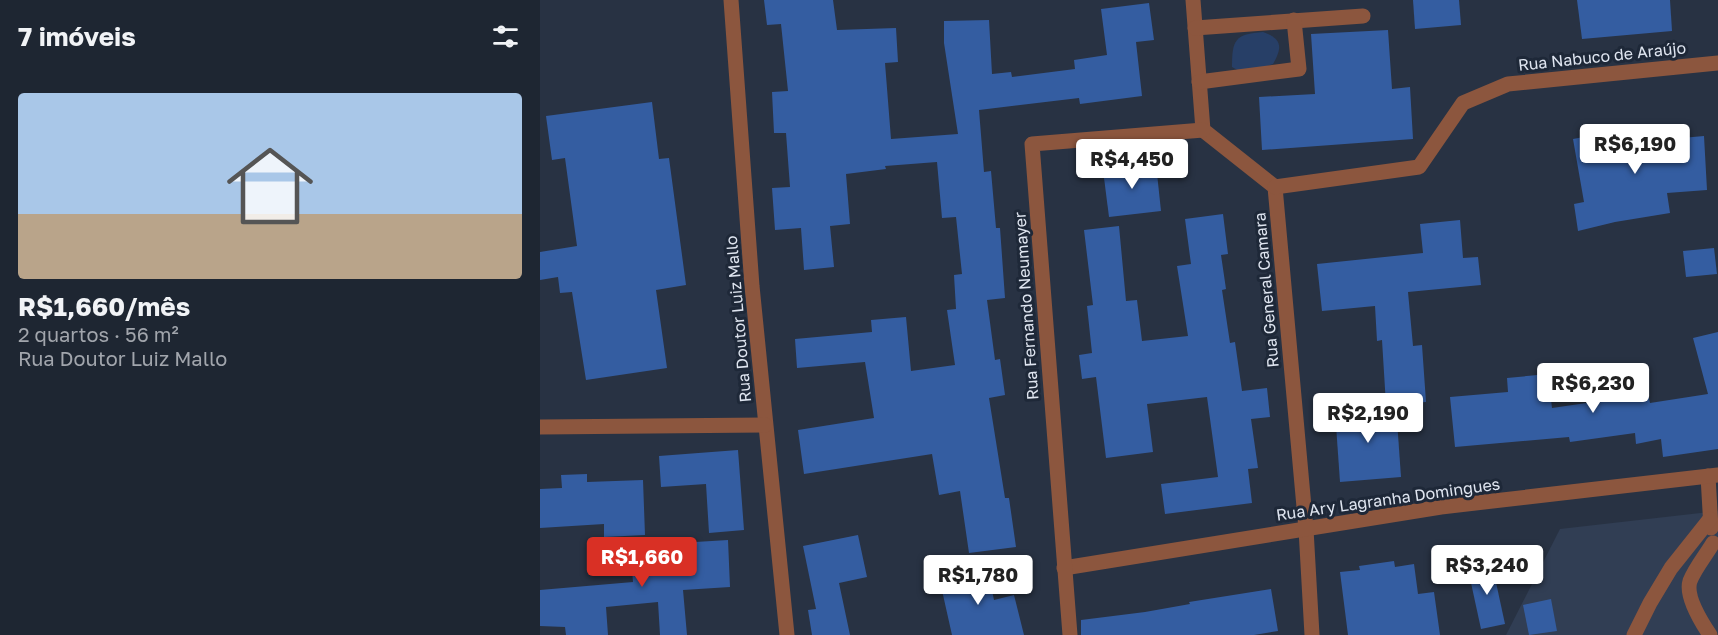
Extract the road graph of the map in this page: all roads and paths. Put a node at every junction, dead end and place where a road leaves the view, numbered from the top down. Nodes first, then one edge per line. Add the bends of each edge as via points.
1 (731, 0) edge
2 (1193, 0) edge
3 (1363, 16) dead end
4 (1294, 20) junction
5 (1195, 27) junction
6 (1718, 63) edge
7 (1199, 82) junction
8 (1203, 130) junction
9 (1275, 187) junction
10 (765, 425) junction
11 (540, 427) edge
12 (1713, 475) edge
13 (1710, 519) junction
14 (1306, 529) junction
15 (1716, 546) edge
16 (1064, 568) junction
17 (787, 635) edge
18 (1070, 635) edge
19 (1312, 635) edge
20 (1634, 635) edge
21 (1710, 635) edge

1 - 10 street, Rua Doutor Luiz Mallo
2 - 5 street
3 - 4 street
4 - 5 street
4 - 7 street via 1299,69
5 - 7 street
6 - 9 street, Rua Nabuco de Araújo via 1508,84 1463,103 1419,167
7 - 8 street
8 - 9 street
8 - 16 street, Rua Fernando Neumayer via 1032,144
9 - 14 street, Rua General Camara
10 - 11 street
10 - 17 street, Rua Doutor Luiz Mallo
12 - 13 street
12 - 14 street, Rua Ary Lagranha Domingues via 1441,507
13 - 15 street
13 - 20 street via 1671,568
14 - 16 street, Rua Ary Lagranha Domingues
14 - 19 street, Rua General Camara
15 - 21 street via 1689,583 1699,618
16 - 18 street, Rua Fernando Neumayer

